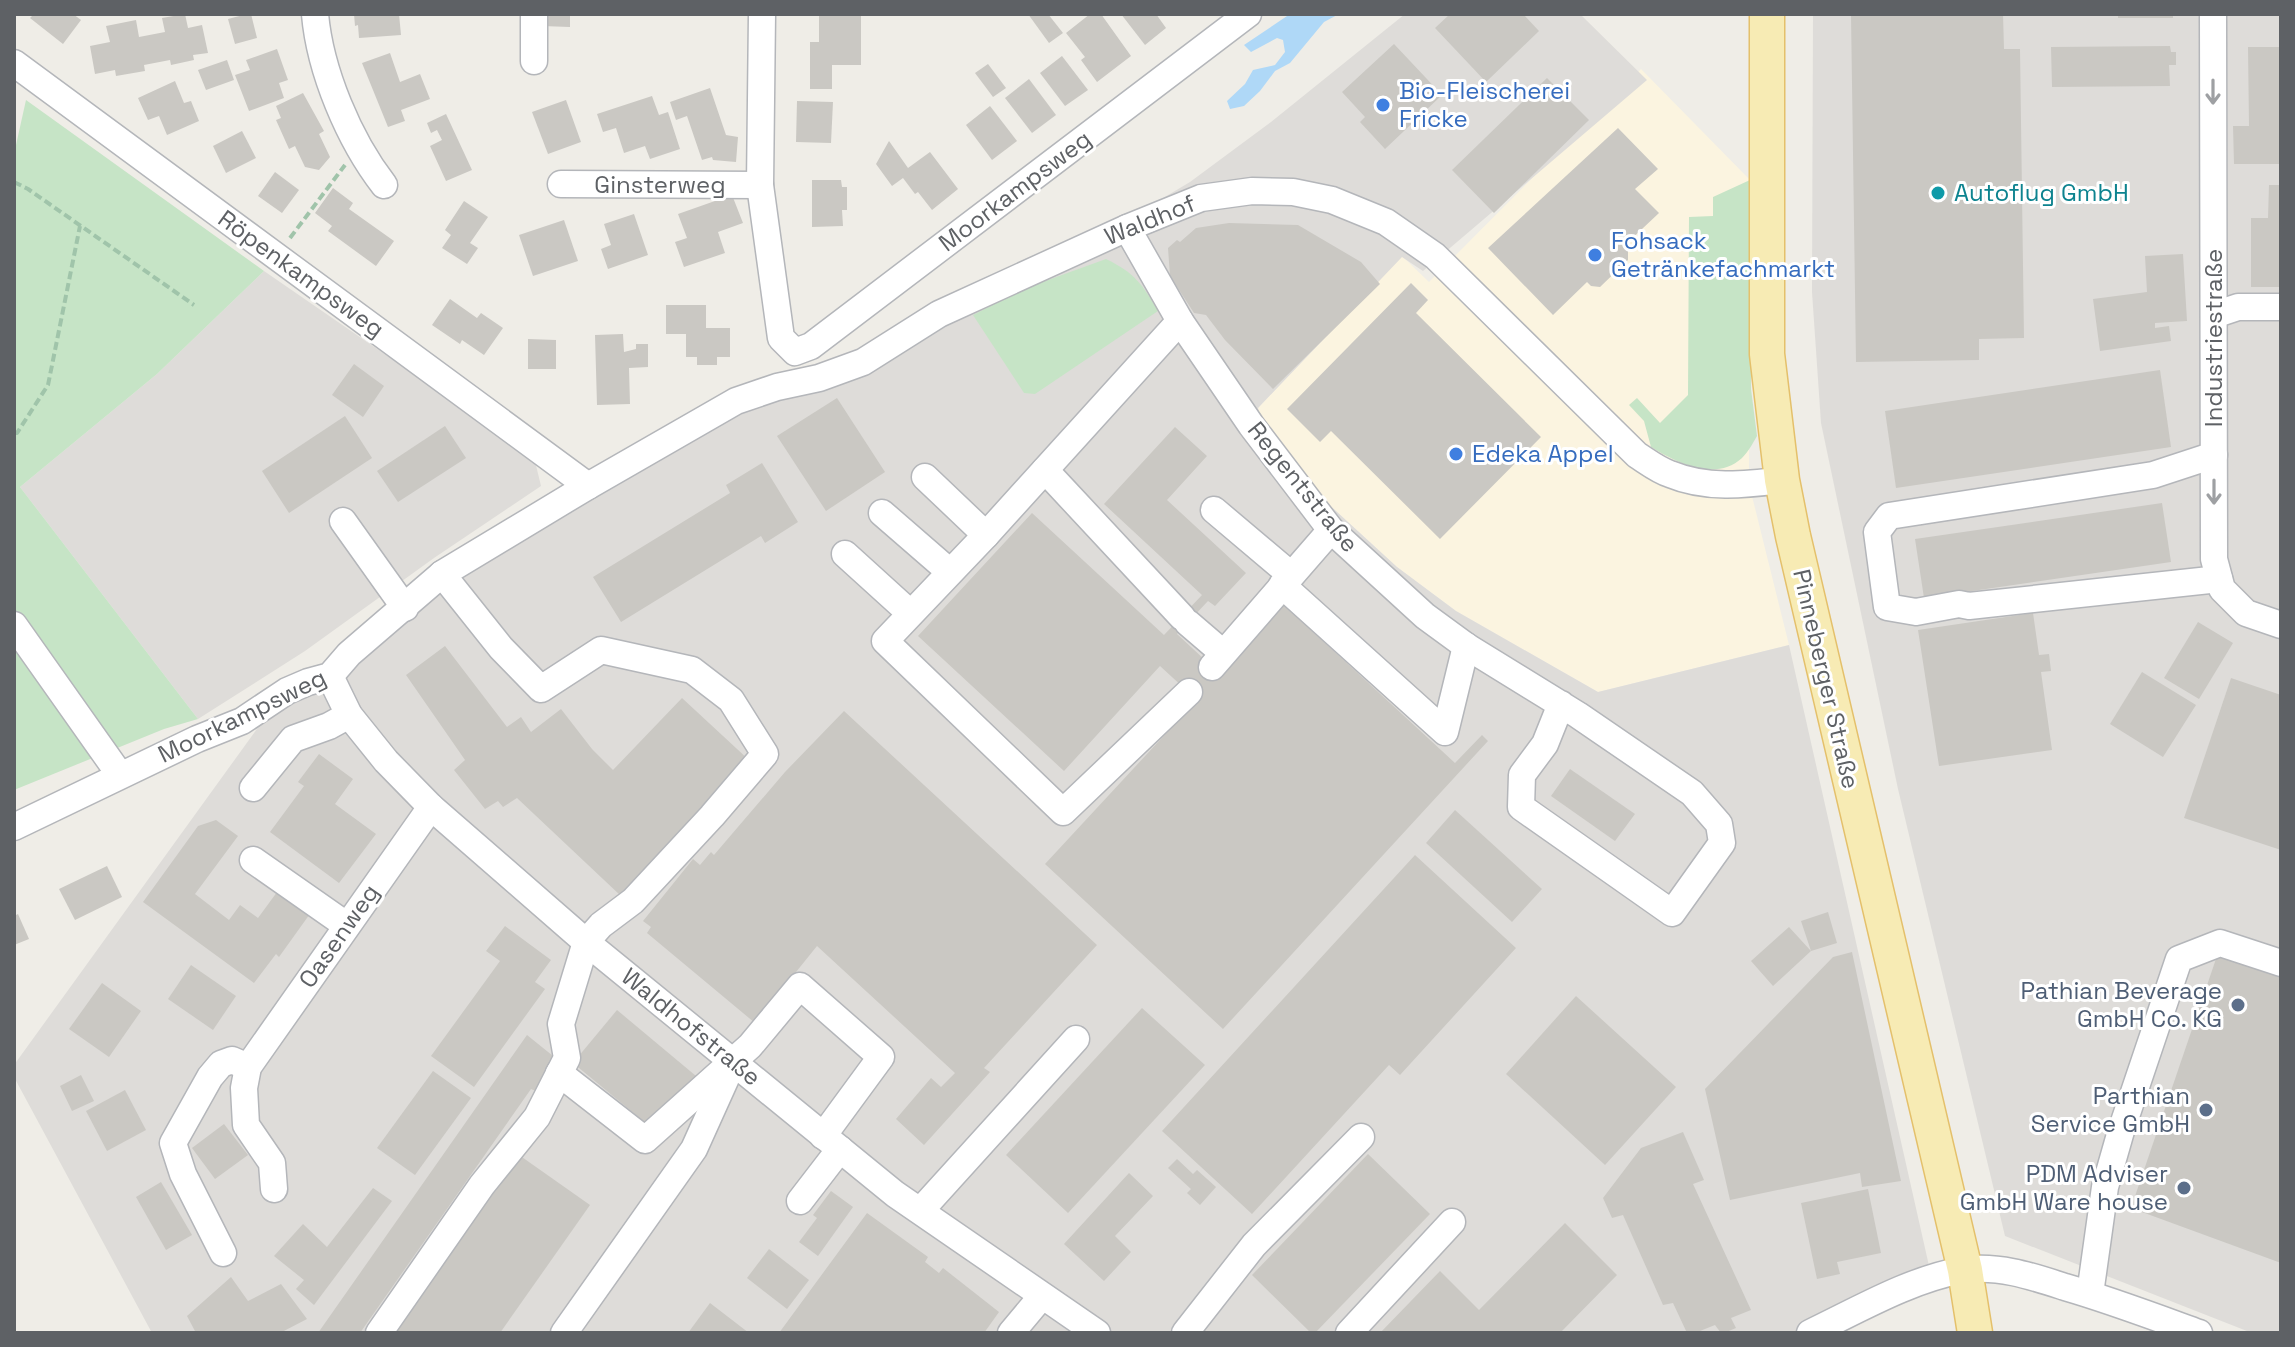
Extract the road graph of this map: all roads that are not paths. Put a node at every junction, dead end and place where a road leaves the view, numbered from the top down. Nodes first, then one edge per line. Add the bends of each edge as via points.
1 (315, 14) edge
2 (534, 14) edge
3 (762, 14) edge
4 (1248, 14) edge
5 (1767, 14) edge
6 (2213, 14) edge
7 (534, 61) dead end
8 (15, 71) edge
9 (561, 184) dead end
10 (384, 185) dead end
11 (760, 185) junction
12 (1127, 228) junction
13 (2281, 307) edge
14 (2214, 315) junction
15 (1180, 321) junction
16 (736, 401) joint
17 (2214, 455) junction
18 (1045, 470) junction
19 (925, 477) dead end
20 (1782, 480) junction
21 (588, 486) junction
22 (1214, 510) dead end
23 (882, 513) dead end
24 (343, 521) dead end
25 (1331, 530) junction
26 (986, 535) junction
27 (845, 554) dead end
28 (950, 572) junction
29 (442, 574) junction
30 (2219, 579) junction
31 (1286, 580) junction
32 (405, 608) junction
33 (910, 613) junction
34 (14, 625) edge
35 (2281, 625) edge
36 (1466, 646) junction
37 (330, 676) junction
38 (1189, 692) dead end
39 (1570, 710) junction
40 (349, 715) junction
41 (120, 775) junction
42 (253, 788) dead end
43 (431, 807) junction
44 (14, 827) edge
45 (253, 860) dead end
46 (346, 925) junction
47 (586, 942) junction
48 (2281, 963) edge
49 (1076, 1039) dead end
50 (734, 1061) junction
51 (248, 1067) junction
52 (559, 1073) junction
53 (1361, 1137) dead end
54 (832, 1142) junction
55 (274, 1189) dead end
56 (800, 1201) dead end
57 (921, 1210) junction
58 (1452, 1222) dead end
59 (223, 1253) dead end
60 (1965, 1270) junction
61 (2090, 1294) junction
62 (1042, 1296) junction
63 (379, 1333) edge
64 (564, 1333) edge
65 (1011, 1333) edge
66 (1097, 1333) edge
67 (1185, 1333) edge
68 (1349, 1333) edge
69 (1810, 1333) edge
70 (1975, 1333) edge
71 (2199, 1333) edge

1 - 10 street via 330,78 358,147
2 - 7 street
3 - 11 street
4 - 11 street, Moorkampsweg via 811,346 795,352 781,338
5 - 20 main road, Pinneberger Straße via 1767,354
6 -> 14 street, Industriestraße
8 - 21 street, Röpenkampsweg
9 - 11 street, Ginsterweg
12 - 15 street, Regentstraße
12 - 16 street, Waldhof via 939,314 863,362
12 - 20 street, Waldhof via 1201,198 1239,192 1293,192 1332,200 1386,222 1435,256 1637,455 1697,483 1736,486
13 - 14 street via 2238,307
14 - 17 street, Industriestraße
15 - 18 street
15 - 25 street, Regentstraße
16 - 21 street, Moorkampsweg
17 -> 30 street, Industriestraße via 2214,559
17 - 30 street via 2153,475 1889,516 1877,532 1887,607 1916,612
18 - 26 street
18 - 31 street via 1218,660
19 - 26 street
20 - 60 main road, Pinneberger Straße
21 - 29 street, Moorkampsweg
22 - 31 street
23 - 28 street
24 - 32 street
25 - 31 street
25 - 36 street, Regentstraße
26 - 28 street
27 - 33 street
28 - 33 street
29 - 32 street, Moorkampsweg
29 - 47 street via 541,689 601,650 692,670 731,700 765,754 633,901
30 - 35 street via 2246,613
31 - 36 street via 1445,732
32 - 37 street, Moorkampsweg
33 - 38 street via 885,641 1063,812
34 - 41 street
36 - 39 street, Regentstraße
37 - 40 street, Waldhofstraße
37 - 41 street, Moorkampsweg via 287,691 242,721
39 - 39 street, Regentstraße via 1522,775 1521,807 1672,913 1722,843 1719,824 1692,793
40 - 42 street via 293,739
40 - 43 street, Waldhofstraße
41 - 44 street, Moorkampsweg
43 - 46 street, Oasenweg
43 - 47 street, Waldhofstraße
45 - 46 street
46 - 51 street, Oasenweg
47 - 50 street, Waldhofstraße
47 - 52 street via 561,1024 567,1058
48 - 61 street via 2220,943 2179,959 2105,1187
49 - 57 street
50 - 52 street via 645,1140
50 - 54 street, Waldhofstraße
50 - 54 street via 800,986 881,1057
50 - 64 street via 694,1149
51 - 55 street via 246,1125 272,1163
51 - 59 street via 232,1060 221,1064 173,1143
52 - 63 street via 537,1117 482,1185
53 - 67 street via 1254,1245
54 - 56 street
54 - 57 street, Waldhofstraße
57 - 62 street, Waldhofstraße
58 - 68 street
60 - 61 street via 2016,1272
60 - 69 street via 1926,1280
60 - 70 main road, Pinneberger Straße
61 - 71 street
62 - 65 street
62 - 66 street, Waldhofstraße

